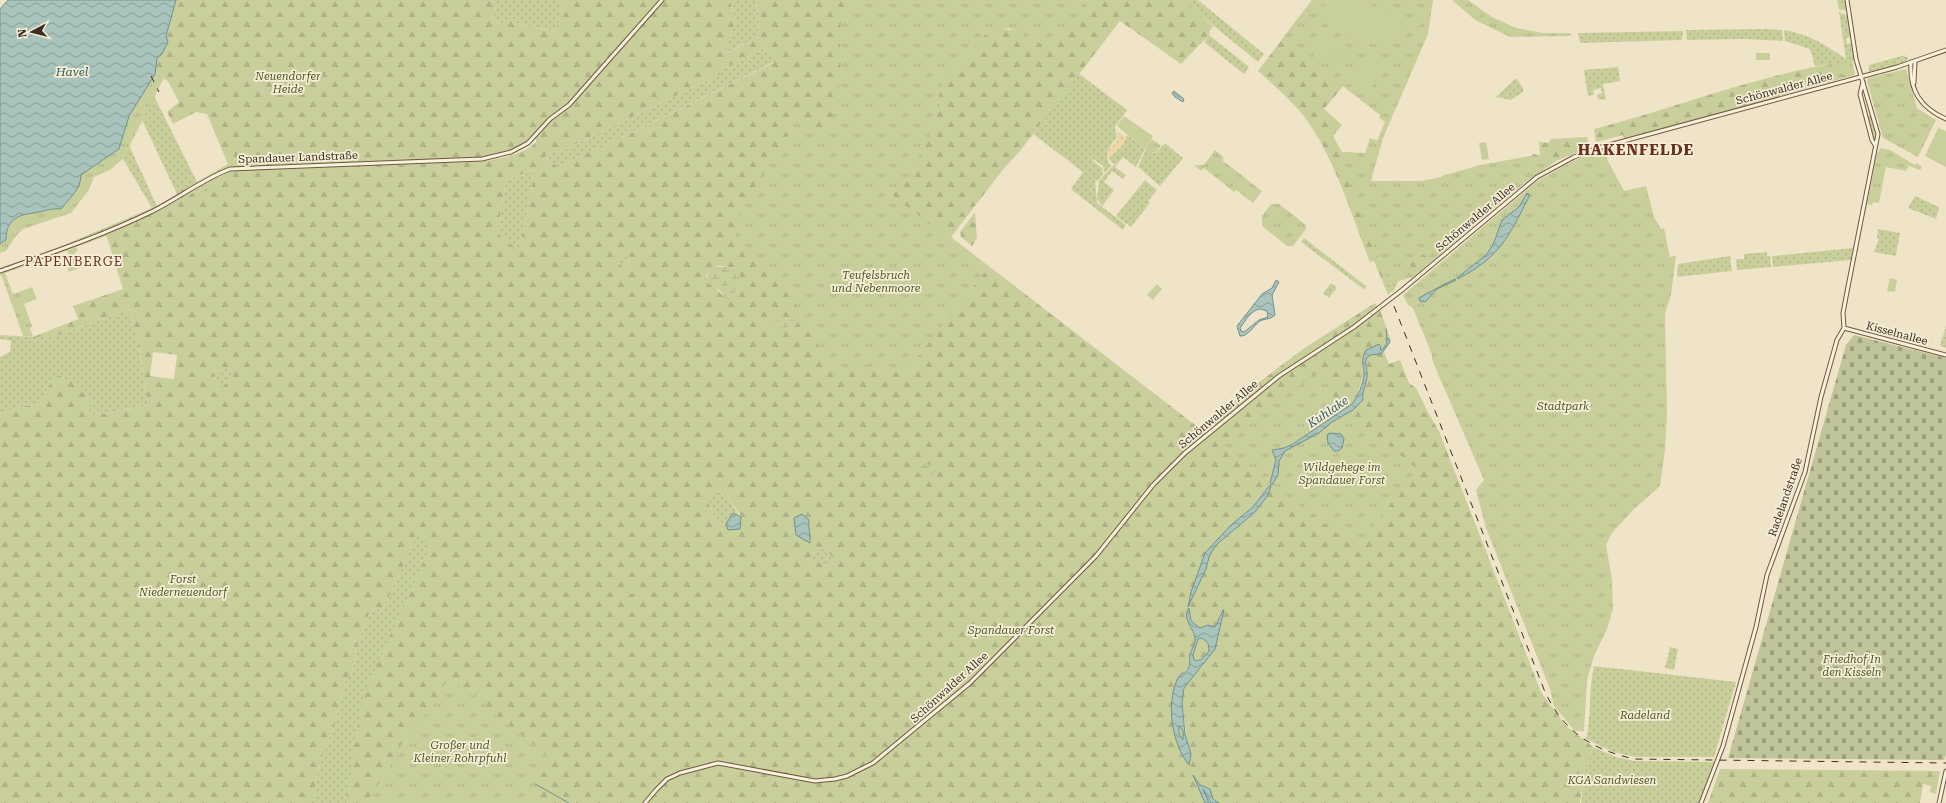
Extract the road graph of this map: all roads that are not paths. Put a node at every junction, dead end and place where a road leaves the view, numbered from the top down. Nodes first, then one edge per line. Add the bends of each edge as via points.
1 (662, 0) edge
2 (1847, 0) edge
3 (1946, 50) edge
4 (1913, 62) junction
5 (1861, 76) junction
6 (1863, 82) junction
7 (1946, 119) edge
8 (1875, 145) junction
9 (0, 271) edge
10 (1844, 328) junction
11 (1946, 355) edge
12 (1946, 772) edge
13 (645, 803) edge
14 (1701, 803) edge
15 (1939, 803) edge

1 - 9 main road, Spandauer Landstraße via 569,105 521,147 482,159 230,169 133,220
2 - 5 main road, Radelandstraße
3 - 4 main road, Schönwalder Allee
4 - 5 main road, Schönwalder Allee
4 - 7 main road via 1911,72 1914,85 1924,106
5 - 6 main road, Radelandstraße
5 - 13 main road, Schönwalder Allee via 1598,148 1574,157 1537,177 1402,290 1354,327 1279,376 1185,453 1154,485 1096,556 970,683 868,766 841,778 815,781 718,763 674,776 662,784
6 - 8 main road, Radelandstraße via 1878,134
6 - 8 main road via 1860,94
8 - 10 main road, Radelandstraße via 1844,308
10 - 11 main road, Kisselnallee
10 - 14 main road, Radelandstraße via 1837,340 1821,397 1805,472 1763,587 1756,628 1724,746
12 - 15 main road

